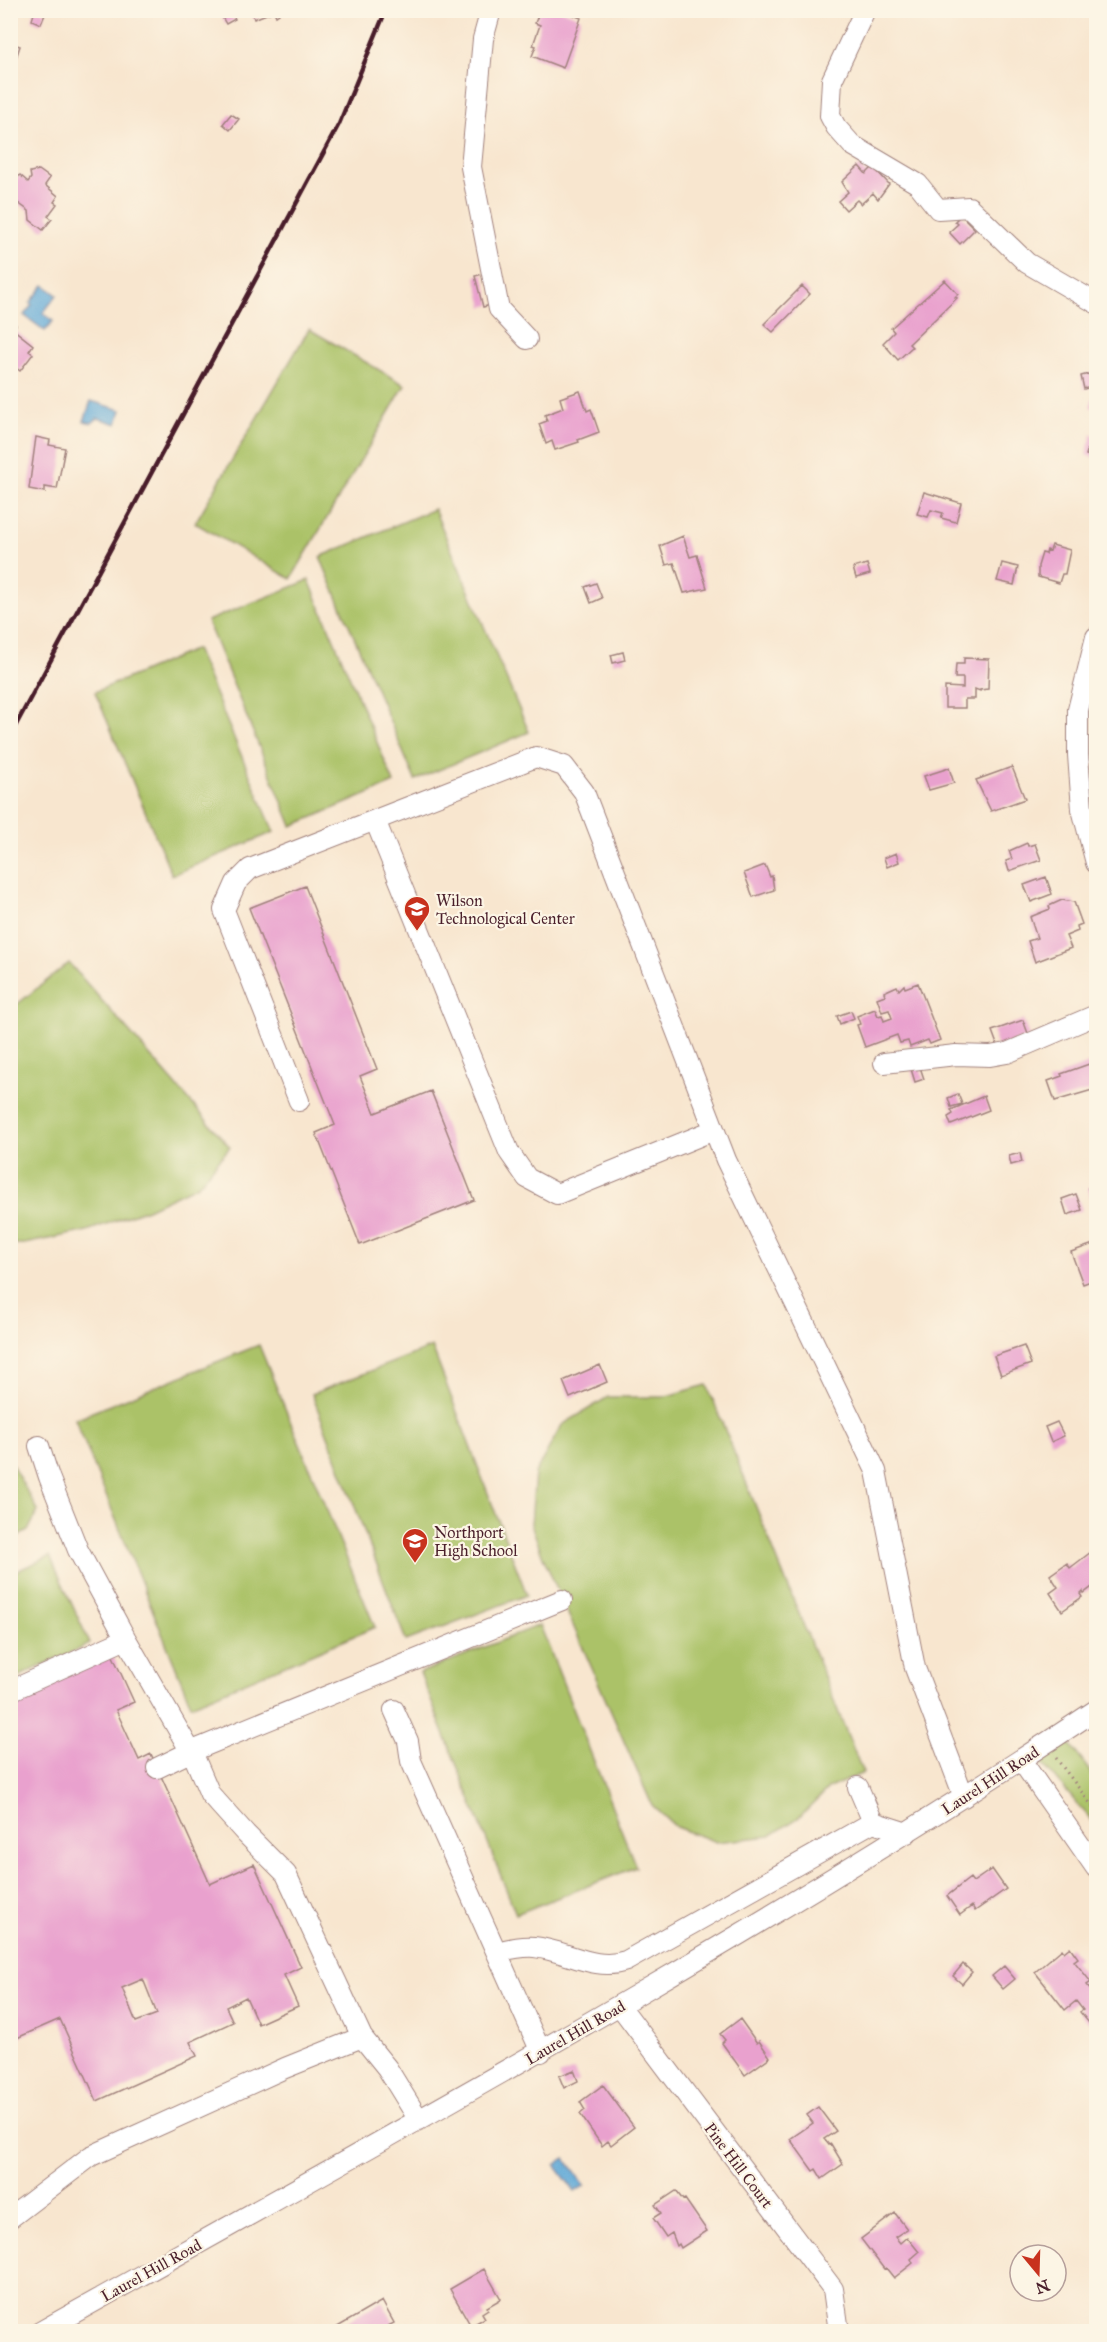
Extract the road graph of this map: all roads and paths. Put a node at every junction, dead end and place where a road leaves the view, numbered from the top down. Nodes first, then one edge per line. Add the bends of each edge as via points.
1 (491, 10) edge
2 (865, 10) edge
3 (1096, 303) edge
4 (527, 339) dead end
5 (1096, 637) edge
6 (375, 820) junction
7 (1096, 863) edge
8 (1096, 1015) edge
9 (884, 1063) dead end
10 (299, 1101) dead end
11 (714, 1130) junction
12 (39, 1446) dead end
13 (562, 1600) dead end
14 (126, 1639) junction
15 (10, 1691) edge
16 (394, 1710) dead end
17 (1096, 1710) edge
18 (1045, 1744) junction
19 (190, 1752) junction
20 (1021, 1760) junction
21 (157, 1768) dead end
22 (858, 1787) dead end
23 (964, 1797) junction
24 (1096, 1811) edge
25 (873, 1822) junction
26 (907, 1833) junction
27 (1096, 1868) edge
28 (497, 1952) junction
29 (620, 2006) junction
30 (362, 2037) junction
31 (541, 2052) junction
32 (419, 2120) junction
33 (10, 2218) edge
34 (40, 2331) edge
35 (840, 2331) edge

1 - 4 street via 483,39 471,167 499,309
2 - 3 street via 832,80 830,116 836,128 852,145 918,184 938,209 969,207 1027,263
5 - 7 street via 1078,710 1082,810
6 - 10 street via 250,869 236,883 224,910
6 - 11 street via 508,1152 527,1178 557,1194
6 - 11 street via 536,757 564,766 584,792
8 - 9 street via 1007,1053
11 - 23 street via 876,1471 915,1668
12 - 14 street via 78,1550
13 - 19 street
14 - 15 street
14 - 19 street
16 - 28 street via 408,1741 411,1761
17 - 18 street, Laurel Hill Road
18 - 20 street, Laurel Hill Road
18 - 24 path
19 - 21 street
19 - 30 street via 210,1794 286,1874
20 - 23 street, Laurel Hill Road
20 - 27 street
22 - 25 street
23 - 26 street, Laurel Hill Road
25 - 26 street
25 - 28 street via 613,1966 536,1947
26 - 29 street, Laurel Hill Road
28 - 31 street
29 - 31 street, Laurel Hill Road
29 - 35 street, Pine Hill Court via 832,2289
30 - 32 street via 387,2068
30 - 33 street via 91,2156
31 - 32 street, Laurel Hill Road
32 - 34 street, Laurel Hill Road

